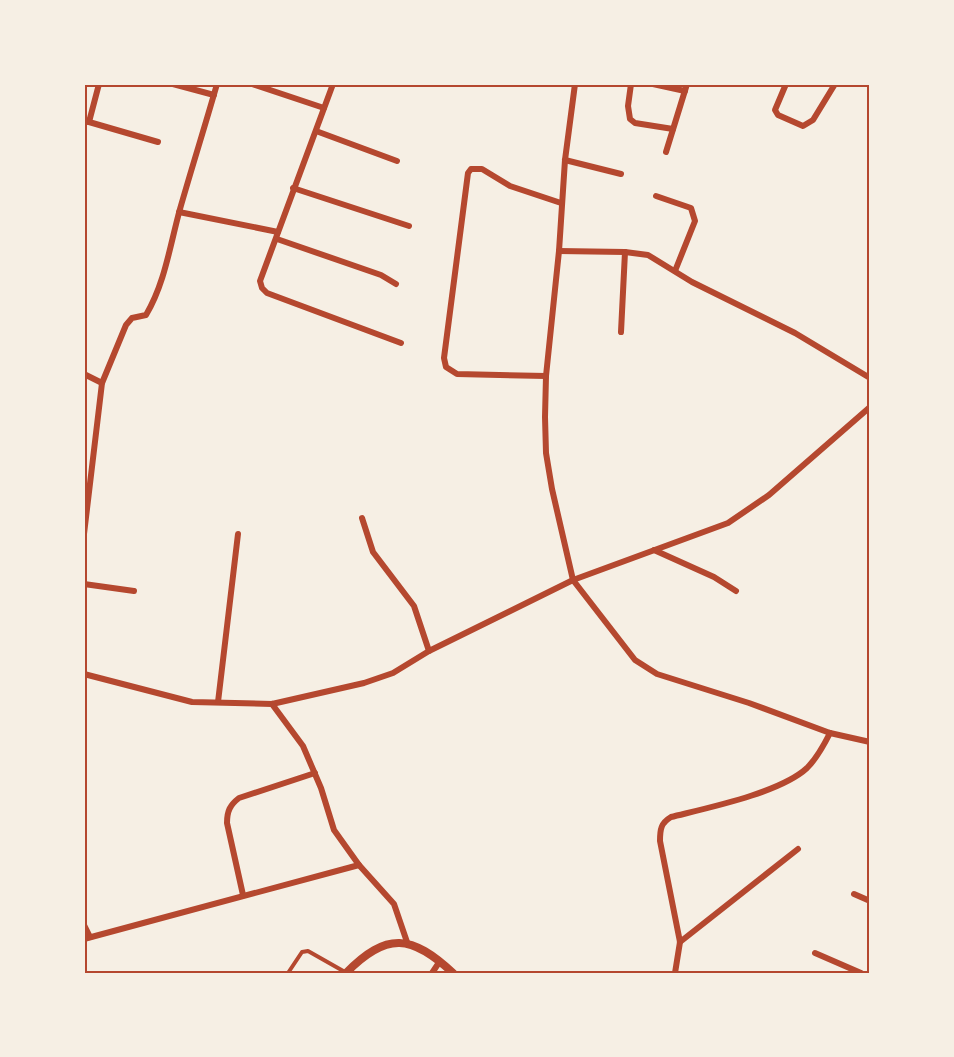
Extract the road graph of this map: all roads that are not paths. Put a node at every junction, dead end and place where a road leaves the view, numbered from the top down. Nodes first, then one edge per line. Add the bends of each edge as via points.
1 (99, 84) edge
2 (173, 84) edge
3 (217, 84) edge
4 (252, 84) edge
5 (333, 84) edge
6 (575, 84) edge
7 (631, 84) edge
8 (653, 84) edge
9 (687, 84) edge
10 (786, 84) edge
11 (835, 84) edge
12 (685, 91) junction
13 (213, 95) junction
14 (324, 108) junction
15 (86, 122) edge
16 (673, 129) junction
17 (316, 131) junction
18 (158, 142) dead end
19 (666, 153) dead end
20 (565, 160) junction
21 (397, 161) dead end
22 (621, 174) dead end
23 (293, 188) junction
24 (656, 196) dead end
25 (561, 203) junction
26 (179, 212) junction
27 (409, 226) dead end
28 (278, 232) junction
29 (276, 239) junction
30 (559, 251) junction
31 (625, 252) junction
32 (675, 271) junction
33 (396, 284) dead end
34 (621, 332) dead end
35 (401, 343) dead end
36 (84, 375) edge
37 (546, 376) junction
38 (870, 378) edge
39 (102, 383) junction
40 (870, 407) edge
41 (362, 518) dead end
42 (84, 534) edge
43 (238, 534) dead end
44 (653, 550) junction
45 (573, 580) junction
46 (84, 584) edge
47 (134, 591) dead end
48 (736, 591) dead end
49 (429, 651) junction
50 (84, 674) edge
51 (218, 702) junction
52 (272, 704) junction
53 (831, 733) junction
54 (870, 742) edge
55 (315, 773) junction
56 (798, 849) dead end
57 (359, 865) junction
58 (854, 894) dead end
59 (243, 895) junction
60 (870, 901) edge
61 (84, 925) edge
62 (87, 938) edge
63 (407, 942) junction
64 (680, 942) junction
65 (815, 953) dead end
66 (440, 961) junction
67 (288, 973) edge
68 (346, 973) edge
69 (432, 973) edge
70 (453, 973) edge
71 (675, 973) edge
72 (861, 973) edge

1 - 15 street
2 - 13 street
3 - 13 street
4 - 14 street
5 - 14 street
6 - 20 street
7 - 16 street via 630,119
8 - 12 street
9 - 12 street
10 - 11 street via 775,110 803,126 813,120
12 - 16 street
13 - 26 street
14 - 17 street
15 - 18 street
16 - 19 street
17 - 21 street
17 - 23 street
20 - 22 street
20 - 25 street
23 - 27 street
23 - 28 street
24 - 32 street via 695,213
25 - 30 street
25 - 37 street via 503,183 482,169 471,169 444,358 450,371 457,374
26 - 28 street
26 - 39 street via 172,247 154,298 146,315 132,318 126,325
28 - 29 street
29 - 33 street via 381,275
29 - 35 street via 260,281 267,293
30 - 31 street
30 - 37 street
31 - 32 street via 648,255
31 - 34 street
32 - 38 street via 795,333
36 - 39 street
37 - 45 street via 546,453
39 - 42 street
40 - 44 street via 769,495 728,523
41 - 49 street via 373,552 414,606
43 - 51 street
44 - 45 street
44 - 48 street
45 - 49 street
45 - 53 street via 635,660 657,674
46 - 47 street
49 - 52 street via 393,673 364,683
50 - 51 street via 172,698
51 - 52 street
52 - 55 street via 303,746
53 - 54 street
53 - 64 street via 806,768 790,779 664,821 660,841
55 - 57 street via 334,830
55 - 59 street via 239,798 227,812
56 - 64 street
57 - 59 street
57 - 63 street via 394,904
58 - 60 street
59 - 62 street
61 - 62 street
63 - 66 street
63 - 68 street via 374,948
64 - 71 street
65 - 72 street
66 - 69 street
66 - 70 street
67 - 68 lane via 302,952 308,951

